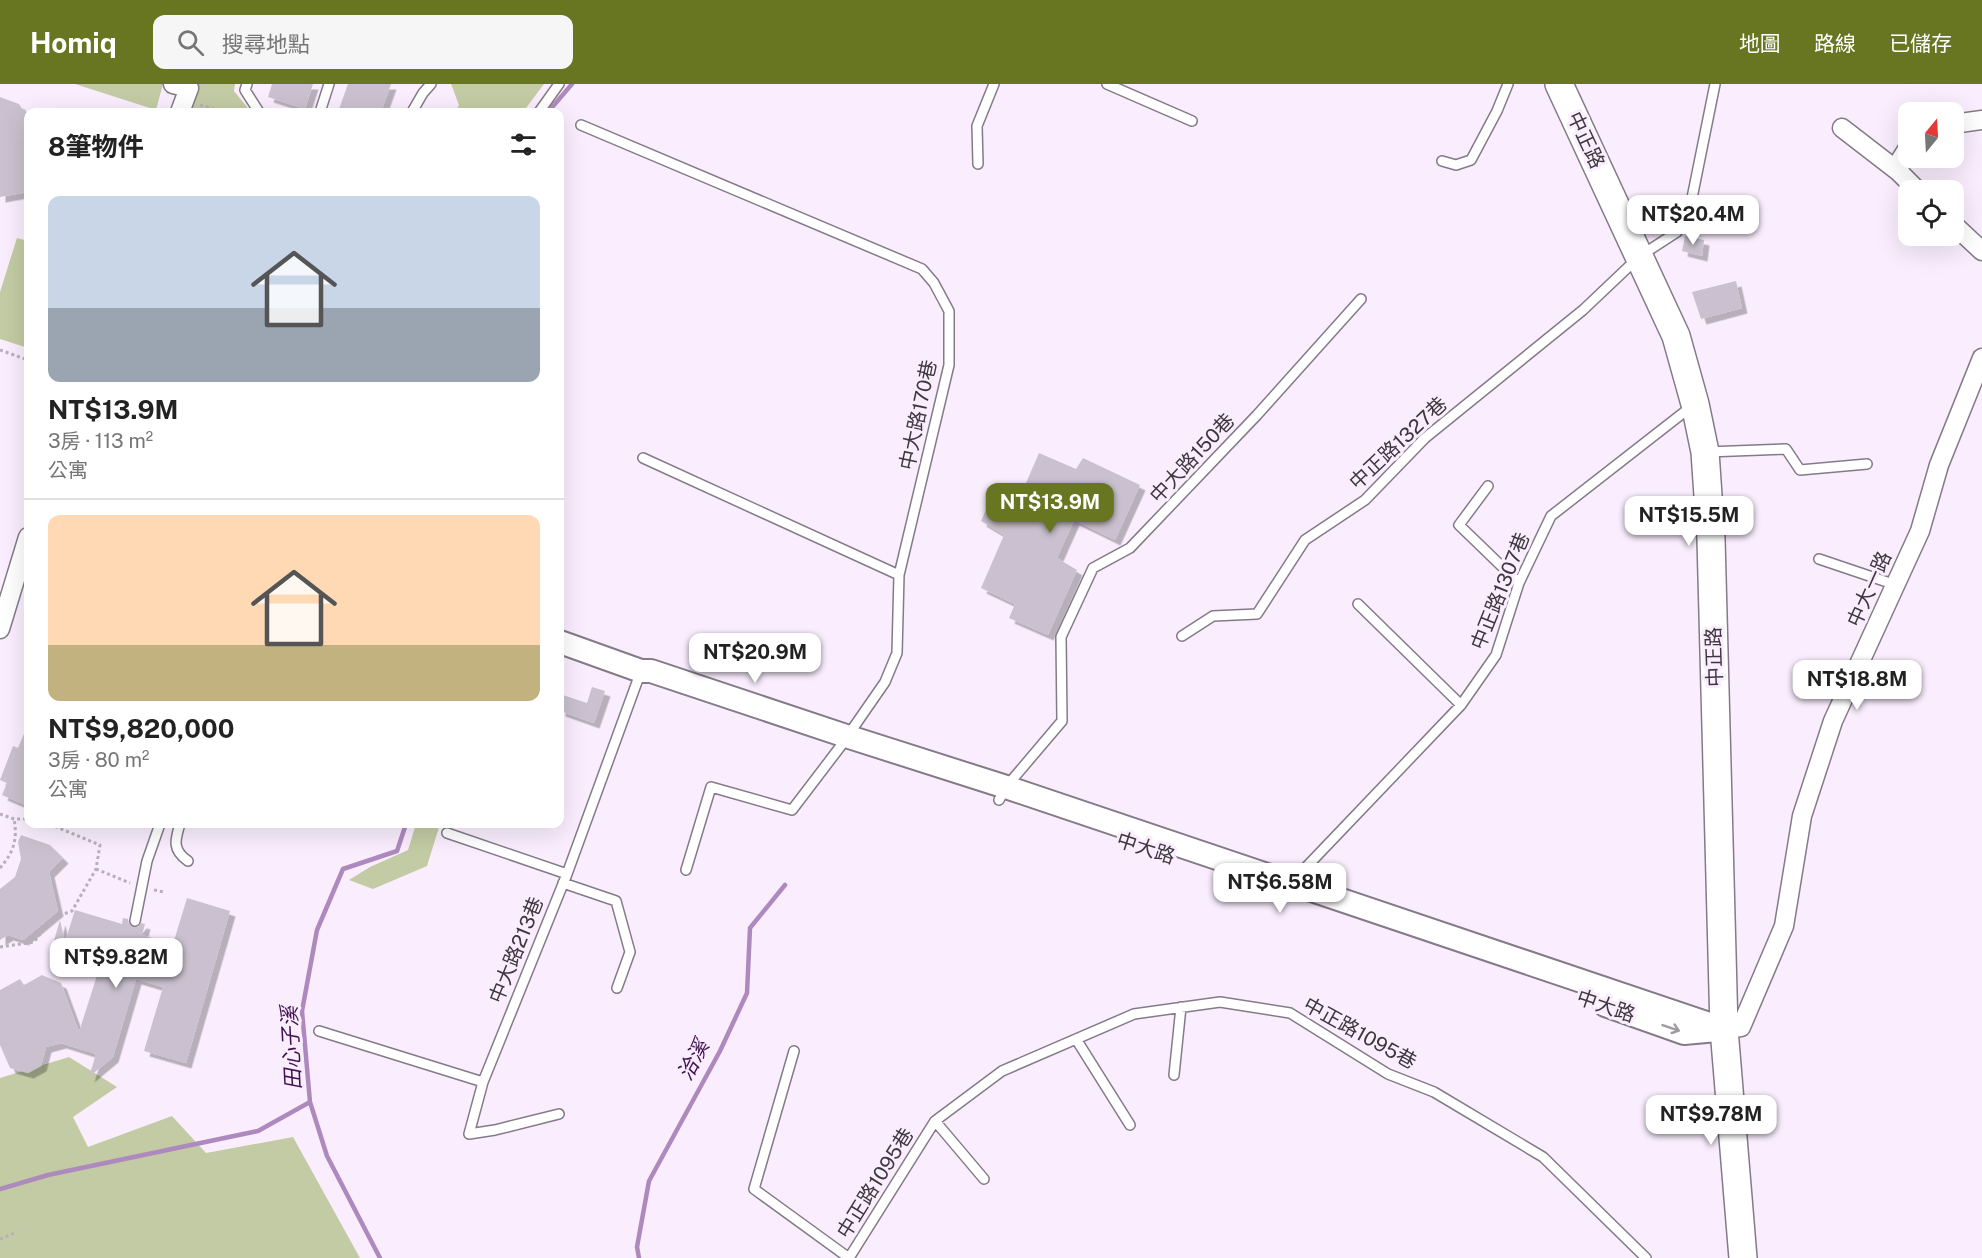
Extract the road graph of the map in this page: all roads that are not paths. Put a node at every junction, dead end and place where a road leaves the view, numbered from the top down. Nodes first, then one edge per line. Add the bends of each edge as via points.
1 (247, 84) edge
2 (329, 84) edge
3 (431, 84) edge
4 (559, 84) edge
5 (994, 84) edge
6 (1107, 84) edge
7 (1508, 84) edge
8 (1559, 84) edge
9 (1715, 84) edge
10 (256, 108) edge
11 (321, 108) edge
12 (414, 108) edge
13 (542, 108) edge
14 (1982, 120) edge
15 (1192, 121) dead end
16 (1964, 122) edge
17 (581, 125) dead end
18 (1842, 128) dead end
19 (1442, 161) dead end
20 (978, 164) dead end
21 (1900, 168) edge
22 (1899, 171) junction
23 (1908, 180) edge
24 (1964, 234) edge
25 (1982, 251) edge
26 (1640, 256) junction
27 (1362, 299) dead end
28 (1982, 358) edge
29 (1695, 404) junction
30 (1705, 452) junction
31 (643, 458) dead end
32 (1867, 464) dead end
33 (1488, 486) dead end
34 (24, 550) edge
35 (1819, 559) dead end
36 (899, 574) junction
37 (1519, 583) junction
38 (1896, 585) junction
39 (1358, 604) dead end
40 (0, 629) edge
41 (1182, 636) dead end
42 (564, 643) edge
43 (641, 671) junction
44 (1461, 705) junction
45 (843, 742) junction
46 (1002, 794) junction
47 (159, 828) edge
48 (179, 828) edge
49 (447, 833) dead end
50 (188, 861) dead end
51 (686, 870) dead end
52 (565, 878) junction
53 (1287, 889) junction
54 (135, 921) dead end
55 (617, 988) dead end
56 (1181, 1007) junction
57 (1724, 1029) junction
58 (319, 1031) dead end
59 (1076, 1039) junction
60 (794, 1051) dead end
61 (1174, 1075) dead end
62 (483, 1082) junction
63 (559, 1114) dead end
64 (935, 1121) junction
65 (1130, 1125) dead end
66 (984, 1179) dead end
67 (849, 1258) edge
68 (1646, 1258) edge
69 (1743, 1258) edge

1 - 10 lane via 245,90
2 - 11 lane
3 - 12 lane
4 - 13 lane
5 - 20 lane via 977,126
6 - 15 lane
7 - 19 lane via 1471,159 1456,165
8 - 26 main road, 中正路
9 - 26 lane via 1692,198 1677,232
14 - 16 street
17 - 36 lane, 中大路170巷 via 922,269 934,283 949,311 950,365
18 - 22 street
21 - 22 street
22 - 23 street
24 - 25 street
26 - 29 main road, 中正路 via 1676,336
26 - 41 lane, 中正路1327巷 via 1583,310 1425,438 1365,500 1305,540 1257,614 1213,616
27 - 46 lane, 中大路150巷 via 1130,548 1093,568 1061,637 1062,721
28 - 38 street, 中大一路 via 1939,465 1920,531
29 - 30 main road, 中正路
29 - 37 lane, 中正路1307巷 via 1551,516
30 - 32 lane via 1786,449 1800,470
30 - 57 main road, 中正路 via 1711,539
31 - 36 lane
33 - 37 lane via 1459,525
34 - 40 street
35 - 38 lane
36 - 45 lane, 中大路170巷 via 897,653 885,682
37 - 44 lane, 中正路1307巷 via 1496,655
38 - 57 street, 中大一路 via 1829,732 1802,816 1785,926 1741,1027
39 - 44 lane
42 - 43 street
43 - 45 street via 651,671
43 - 52 lane, 中大路213巷
44 - 53 lane, 中正路1307巷
45 - 46 street
45 - 51 lane, 中大路170巷 via 792,810 711,787
46 - 53 street
47 - 54 lane via 147,861
48 - 50 lane via 175,839 179,854
49 - 52 lane
52 - 55 lane via 616,901 630,952
52 - 62 lane, 中大路213巷
53 - 57 street
56 - 59 lane, 中正路1095巷 via 1134,1014
56 - 61 lane
56 - 68 lane, 中正路1095巷 via 1220,1002 1290,1013 1388,1074 1434,1092 1543,1157
57 - 69 main road, 中正路
58 - 62 lane
59 - 64 lane, 中正路1095巷 via 1002,1071
59 - 65 lane
60 - 67 lane via 754,1189
62 - 63 lane, 中大路213巷 via 470,1134
64 - 66 lane
64 - 67 lane, 中正路1095巷

